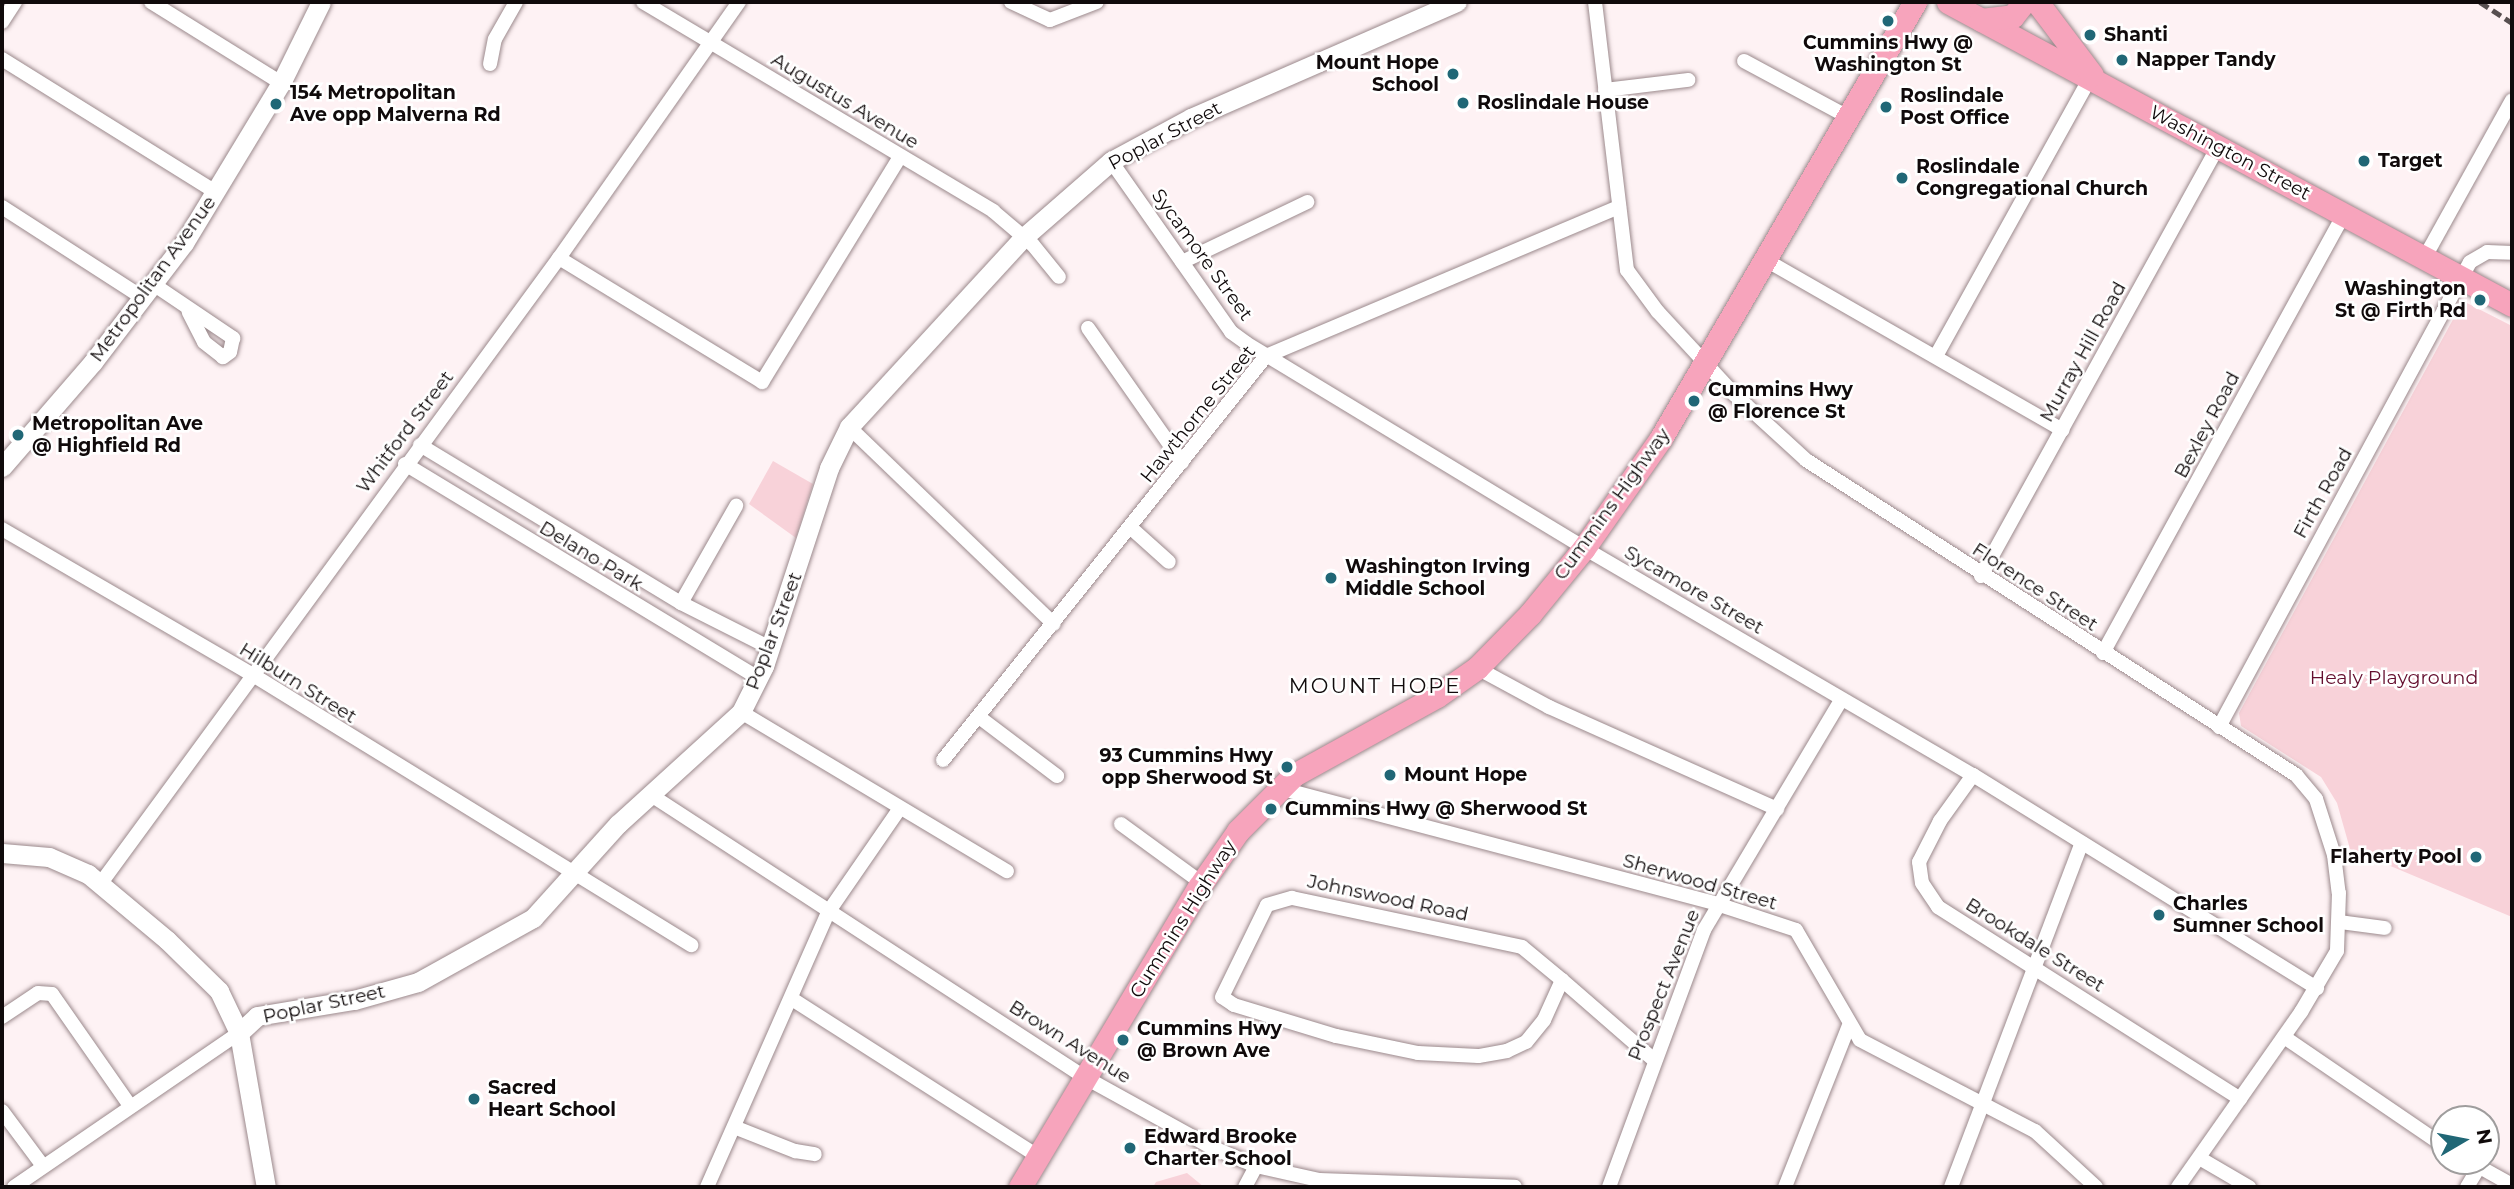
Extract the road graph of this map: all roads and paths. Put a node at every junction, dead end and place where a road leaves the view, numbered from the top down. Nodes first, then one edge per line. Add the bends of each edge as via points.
1 (15, 2) edge
2 (154, 2) edge
3 (321, 2) edge
4 (516, 2) edge
5 (643, 2) edge
6 (739, 2) edge
7 (1011, 2) edge
8 (1097, 2) edge
9 (1457, 2) edge
10 (1595, 2) edge
11 (1915, 2) edge
12 (1948, 2) edge
13 (2024, 2) edge
14 (2038, 2) edge
15 (1981, 20) junction
16 (2, 22) edge
17 (712, 43) junction
18 (2, 59) edge
19 (1744, 61) dead end
20 (490, 64) dead end
21 (2092, 75) junction
22 (1688, 80) dead end
23 (281, 83) junction
24 (1605, 90) junction
25 (2512, 100) edge
26 (1848, 117) junction
27 (2218, 146) junction
28 (901, 157) junction
29 (1111, 161) junction
30 (217, 193) junction
31 (1307, 202) dead end
32 (2, 207) edge
33 (1619, 207) junction
34 (2344, 214) junction
35 (1024, 237) junction
36 (2512, 253) edge
37 (2426, 257) junction
38 (559, 258) junction
39 (1764, 259) junction
40 (1182, 262) junction
41 (1059, 277) dead end
42 (2462, 278) junction
43 (148, 291) junction
44 (2512, 305) edge
45 (189, 312) dead end
46 (1088, 328) dead end
47 (1266, 356) junction
48 (1936, 356) junction
49 (1706, 362) junction
50 (849, 427) junction
51 (2062, 430) junction
52 (420, 445) junction
53 (5, 456) edge
54 (1182, 462) junction
55 (405, 464) junction
56 (736, 506) dead end
57 (1130, 527) junction
58 (2, 529) edge
59 (1584, 548) junction
60 (1169, 562) dead end
61 (1981, 576) junction
62 (681, 603) junction
63 (1054, 624) junction
64 (770, 648) junction
65 (2103, 653) junction
66 (1477, 668) junction
67 (253, 676) junction
68 (758, 678) junction
69 (1841, 699) junction
70 (741, 712) junction
71 (979, 717) junction
72 (2219, 727) junction
73 (943, 760) dead end
74 (1973, 775) junction
75 (1057, 776) dead end
76 (1279, 788) junction
77 (651, 795) junction
78 (900, 808) junction
79 (1776, 809) junction
80 (1121, 824) dead end
81 (2082, 844) junction
82 (2, 853) edge
83 (574, 870) junction
84 (1007, 871) dead end
85 (100, 883) junction
86 (1202, 883) junction
87 (1717, 904) junction
88 (829, 911) junction
89 (2340, 922) junction
90 (2385, 928) dead end
91 (691, 945) dead end
92 (2033, 968) junction
93 (1562, 980) junction
94 (2317, 988) junction
95 (792, 999) junction
96 (2, 1017) edge
97 (1849, 1025) junction
98 (239, 1033) junction
99 (2284, 1037) junction
100 (1653, 1059) junction
101 (1086, 1078) junction
102 (2240, 1099) junction
103 (1982, 1101) junction
104 (130, 1106) junction
105 (2, 1111) edge
106 (734, 1127) junction
107 (2430, 1136) edge
108 (815, 1154) dead end
109 (1039, 1157) junction
110 (2201, 1159) junction
111 (1256, 1166) junction
112 (43, 1167) junction
113 (2494, 1175) edge
114 (2512, 1185) edge
115 (14, 1187) edge
116 (266, 1187) edge
117 (707, 1187) edge
118 (1020, 1187) edge
119 (1245, 1187) edge
120 (1515, 1187) edge
121 (1609, 1187) edge
122 (1784, 1187) edge
123 (1951, 1187) edge
124 (2095, 1187) edge
125 (2178, 1187) edge
126 (2249, 1187) edge

1 - 16 street
2 - 23 street
3 - 23 street, Metropolitan Avenue
4 - 20 street via 495,39
5 - 17 street, Augustus Avenue
6 - 17 street, Whitford Street
7 - 8 street via 1047,20
9 - 29 street, Poplar Street via 1192,117
10 - 24 street, Florence Street
11 - 26 main road, Cummins Highway
12 - 15 main road, Washington Street
13 - 15 main road via 2013,16
14 - 21 main road
15 - 21 main road, Washington Street via 2056,63
17 - 28 street, Augustus Avenue
17 - 38 street, Whitford Street
18 - 30 street
19 - 26 street
21 - 27 main road, Washington Street
21 - 48 street
22 - 24 street
23 - 30 street, Metropolitan Avenue
24 - 33 street, Florence Street
25 - 37 street
26 - 39 main road, Cummins Highway
27 - 34 main road, Washington Street
27 - 51 street, Murray Hill Road
28 - 35 street, Augustus Avenue via 993,211
28 - 38 street via 762,382
29 - 35 street, Poplar Street
29 - 40 street, Sycamore Street
30 - 43 street, Metropolitan Avenue
31 - 40 street
32 - 43 street
33 - 47 street, Hawthorne Street
33 - 49 street, Florence Street via 1632,283
34 - 37 main road, Washington Street
34 - 65 street, Bexley Road
35 - 41 street, Augustus Avenue
35 - 50 street, Poplar Street
36 - 42 street, Firth Road via 2475,257
37 - 42 main road, Washington Street
38 - 52 street, Whitford Street
39 - 48 street
39 - 49 main road, Cummins Highway
40 - 47 street, Sycamore Street via 1231,331
42 - 44 main road, Washington Street
42 - 72 street, Firth Road
43 - 45 street
43 - 53 street, Metropolitan Avenue
46 - 54 street
47 - 54 street, Hawthorne Street
47 - 59 street, Sycamore Street
48 - 51 street
49 - 59 main road, Cummins Highway via 1661,438
49 - 61 street, Florence Street via 1806,460
50 - 63 street
50 - 64 street, Poplar Street via 829,468
51 - 61 street, Murray Hill Road
52 - 55 street, Whitford Street
52 - 62 street, Delano Park
54 - 57 street, Hawthorne Street
55 - 67 street, Whitford Street
55 - 68 street, Delano Park
56 - 62 street
57 - 60 street
57 - 63 street, Hawthorne Street
58 - 67 street, Hilburn Street
59 - 66 main road, Cummins Highway via 1530,614
59 - 69 street, Sycamore Street
61 - 65 street, Florence Street
62 - 64 street, Delano Park
63 - 71 street, Hawthorne Street
64 - 68 street, Poplar Street
65 - 72 street, Florence Street
66 - 76 main road, Cummins Highway via 1386,725 1337,748
66 - 79 street via 1549,707
67 - 83 street, Hilburn Street via 373,753
67 - 85 street, Whitford Street
68 - 70 street, Poplar Street
69 - 74 street, Sycamore Street
69 - 79 street, Prospect Avenue
70 - 77 street, Poplar Street
70 - 78 street
71 - 73 street, Hawthorne Street
71 - 75 street
72 - 89 street, Florence Street via 2296,775 2316,799 2334,855
74 - 81 street, Sycamore Street
74 - 92 street, Brookdale Street via 1924,848 1919,862 1922,883 1938,907
76 - 86 main road, Cummins Highway via 1237,831
76 - 87 street, Sherwood Street
77 - 83 street, Poplar Street
77 - 88 street, Brown Avenue
78 - 84 street
78 - 88 street
79 - 87 street, Prospect Avenue
80 - 86 street
81 - 92 street
81 - 94 street, Sycamore Street
82 - 85 street, Poplar Street via 49,856
83 - 91 street, Hilburn Street
83 - 98 street, Poplar Street via 533,918 418,982 354,1000 257,1016
85 - 98 street, Poplar Street via 208,978
86 - 101 main road, Cummins Highway
87 - 97 street, Sherwood Street via 1796,930
87 - 100 street, Prospect Avenue
88 - 95 street
88 - 101 street, Brown Avenue
89 - 90 street
89 - 94 street, Florence Street via 2337,951
92 - 102 street, Brookdale Street
92 - 103 street
93 - 93 street, Johnswood Road via 1522,947 1502,940 1447,933 1292,898 1267,905 1222,996 1234,1005 1336,1037 1418,1053 1478,1056 1526,1042 1544,1020
93 - 100 street, Johnswood Road
94 - 99 street, Florence Street
95 - 106 street
95 - 109 street
96 - 104 street via 38,993 52,994
97 - 103 street, Sherwood Street via 1860,1040
97 - 122 street
98 - 104 street
98 - 116 street
99 - 102 street, Florence Street
99 - 107 street
100 - 121 street, Prospect Avenue
101 - 109 main road, Cummins Highway
101 - 111 street, Brown Avenue via 1211,1147
102 - 110 street, Florence Street
103 - 123 street
103 - 124 street, Sherwood Street via 2044,1137
104 - 112 street
105 - 112 street
106 - 108 street via 794,1151
106 - 117 street
109 - 118 main road, Cummins Highway
110 - 125 street, Florence Street
110 - 126 street
111 - 119 street
111 - 120 street, Brown Avenue via 1357,1184
112 - 115 street
113 - 114 street

